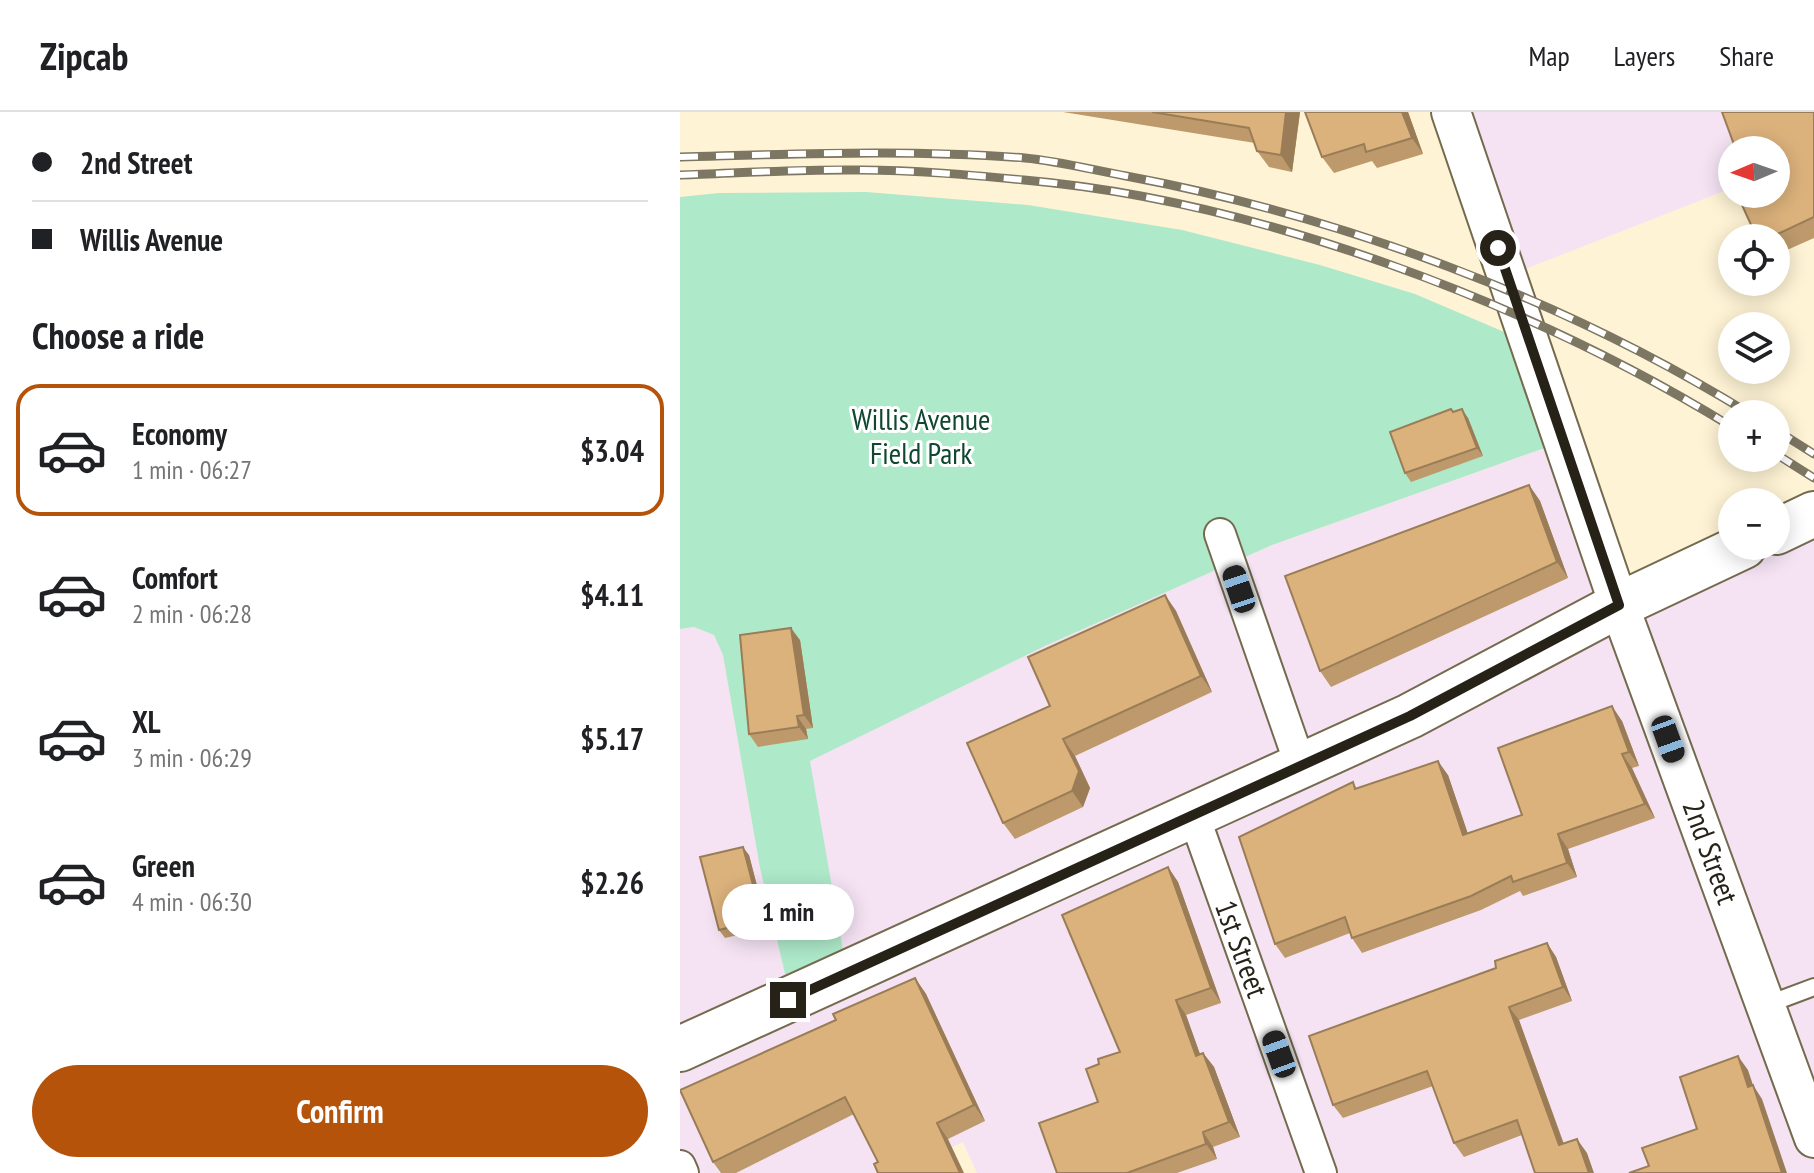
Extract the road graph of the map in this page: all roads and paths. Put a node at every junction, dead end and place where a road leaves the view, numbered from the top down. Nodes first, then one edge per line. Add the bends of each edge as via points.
1 (1451, 112) edge
2 (1814, 514) edge
3 (1790, 525) edge
4 (1220, 534) dead end
5 (1718, 558) edge
6 (1619, 605) junction
7 (1301, 767) junction
8 (1194, 816) junction
9 (1814, 987) edge
10 (1766, 1005) junction
11 (680, 1049) edge
12 (1814, 1138) edge
13 (680, 1166) edge
14 (683, 1173) edge
15 (1321, 1173) edge

1 - 6 street, 2nd Street
2 - 3 main road
4 - 7 street
5 - 6 main road
6 - 7 main road via 1443,700
6 - 10 street, 2nd Street
7 - 8 main road
8 - 11 main road
8 - 15 street, 1st Street
9 - 10 lane
10 - 12 street, 2nd Street
13 - 14 street

